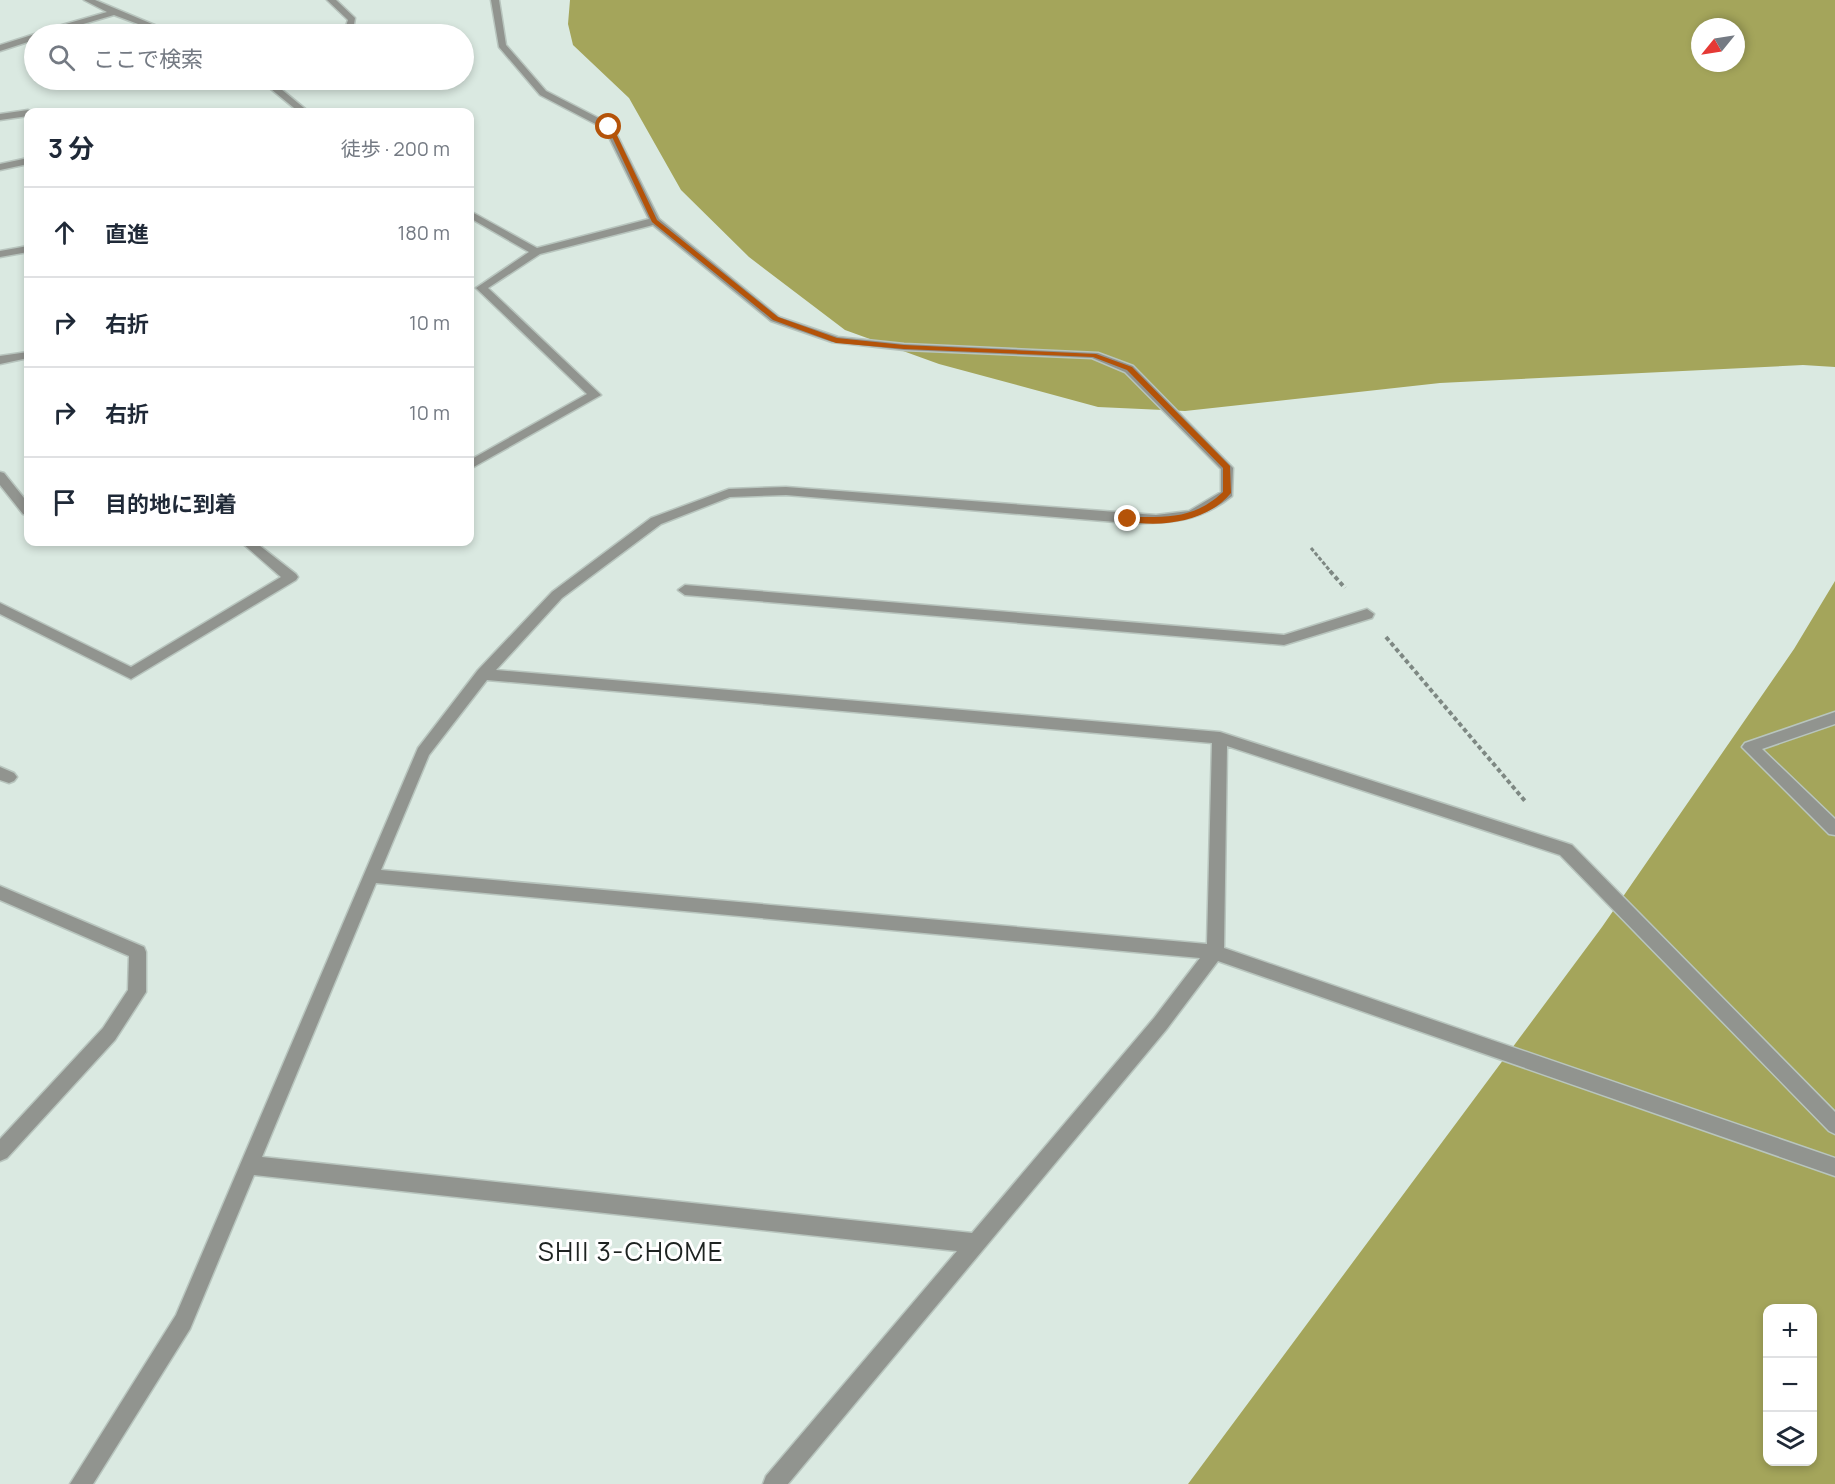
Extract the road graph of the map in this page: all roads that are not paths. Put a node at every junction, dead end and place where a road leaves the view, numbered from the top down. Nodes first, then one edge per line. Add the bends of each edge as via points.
1 (88, 0) edge
2 (331, 0) edge
3 (495, 0) edge
4 (114, 12) junction
5 (74, 24) edge
6 (146, 24) edge
7 (351, 24) edge
8 (24, 40) edge
9 (0, 48) edge
10 (277, 90) edge
11 (299, 108) edge
12 (24, 114) edge
13 (0, 117) edge
14 (24, 162) edge
15 (0, 167) edge
16 (474, 216) edge
17 (655, 221) junction
18 (24, 250) edge
19 (536, 252) junction
20 (0, 254) edge
21 (24, 356) edge
22 (0, 360) edge
23 (474, 463) edge
24 (0, 476) edge
25 (24, 506) edge
26 (252, 546) edge
27 (685, 590) dead end
28 (0, 608) edge
29 (1366, 614) road end
30 (483, 674) junction
31 (1835, 718) edge
32 (1220, 738) junction
33 (1835, 830) edge
34 (370, 876) junction
35 (0, 893) edge
36 (1215, 952) junction
37 (1835, 1125) edge
38 (0, 1152) edge
39 (249, 1165) junction
40 (1835, 1167) edge
41 (976, 1243) junction
42 (81, 1484) edge
43 (774, 1484) edge

1 - 4 street
2 - 7 street via 352,20
3 - 17 street via 502,45 543,93 609,127
4 - 5 street
4 - 6 street
8 - 9 street
10 - 11 street
12 - 13 street
14 - 15 street
16 - 19 street
17 - 19 street
17 - 30 street via 776,319 836,340 904,347 1094,355 1129,369 1227,468 1227,493 1211,508 1173,520 786,492 729,493 656,521 557,595
18 - 20 street
19 - 23 street via 481,288 595,395
21 - 22 street
24 - 25 street
26 - 28 street via 291,577 131,674
27 - 29 street via 1284,640
30 - 32 street
30 - 34 street via 423,752
31 - 33 street via 1750,747
32 - 36 street
32 - 37 street via 1566,850
34 - 36 street
34 - 39 street
35 - 38 street via 138,952 136,992 109,1034
36 - 40 street
36 - 41 street via 1160,1024
39 - 41 street
39 - 42 street via 183,1322
41 - 43 street

